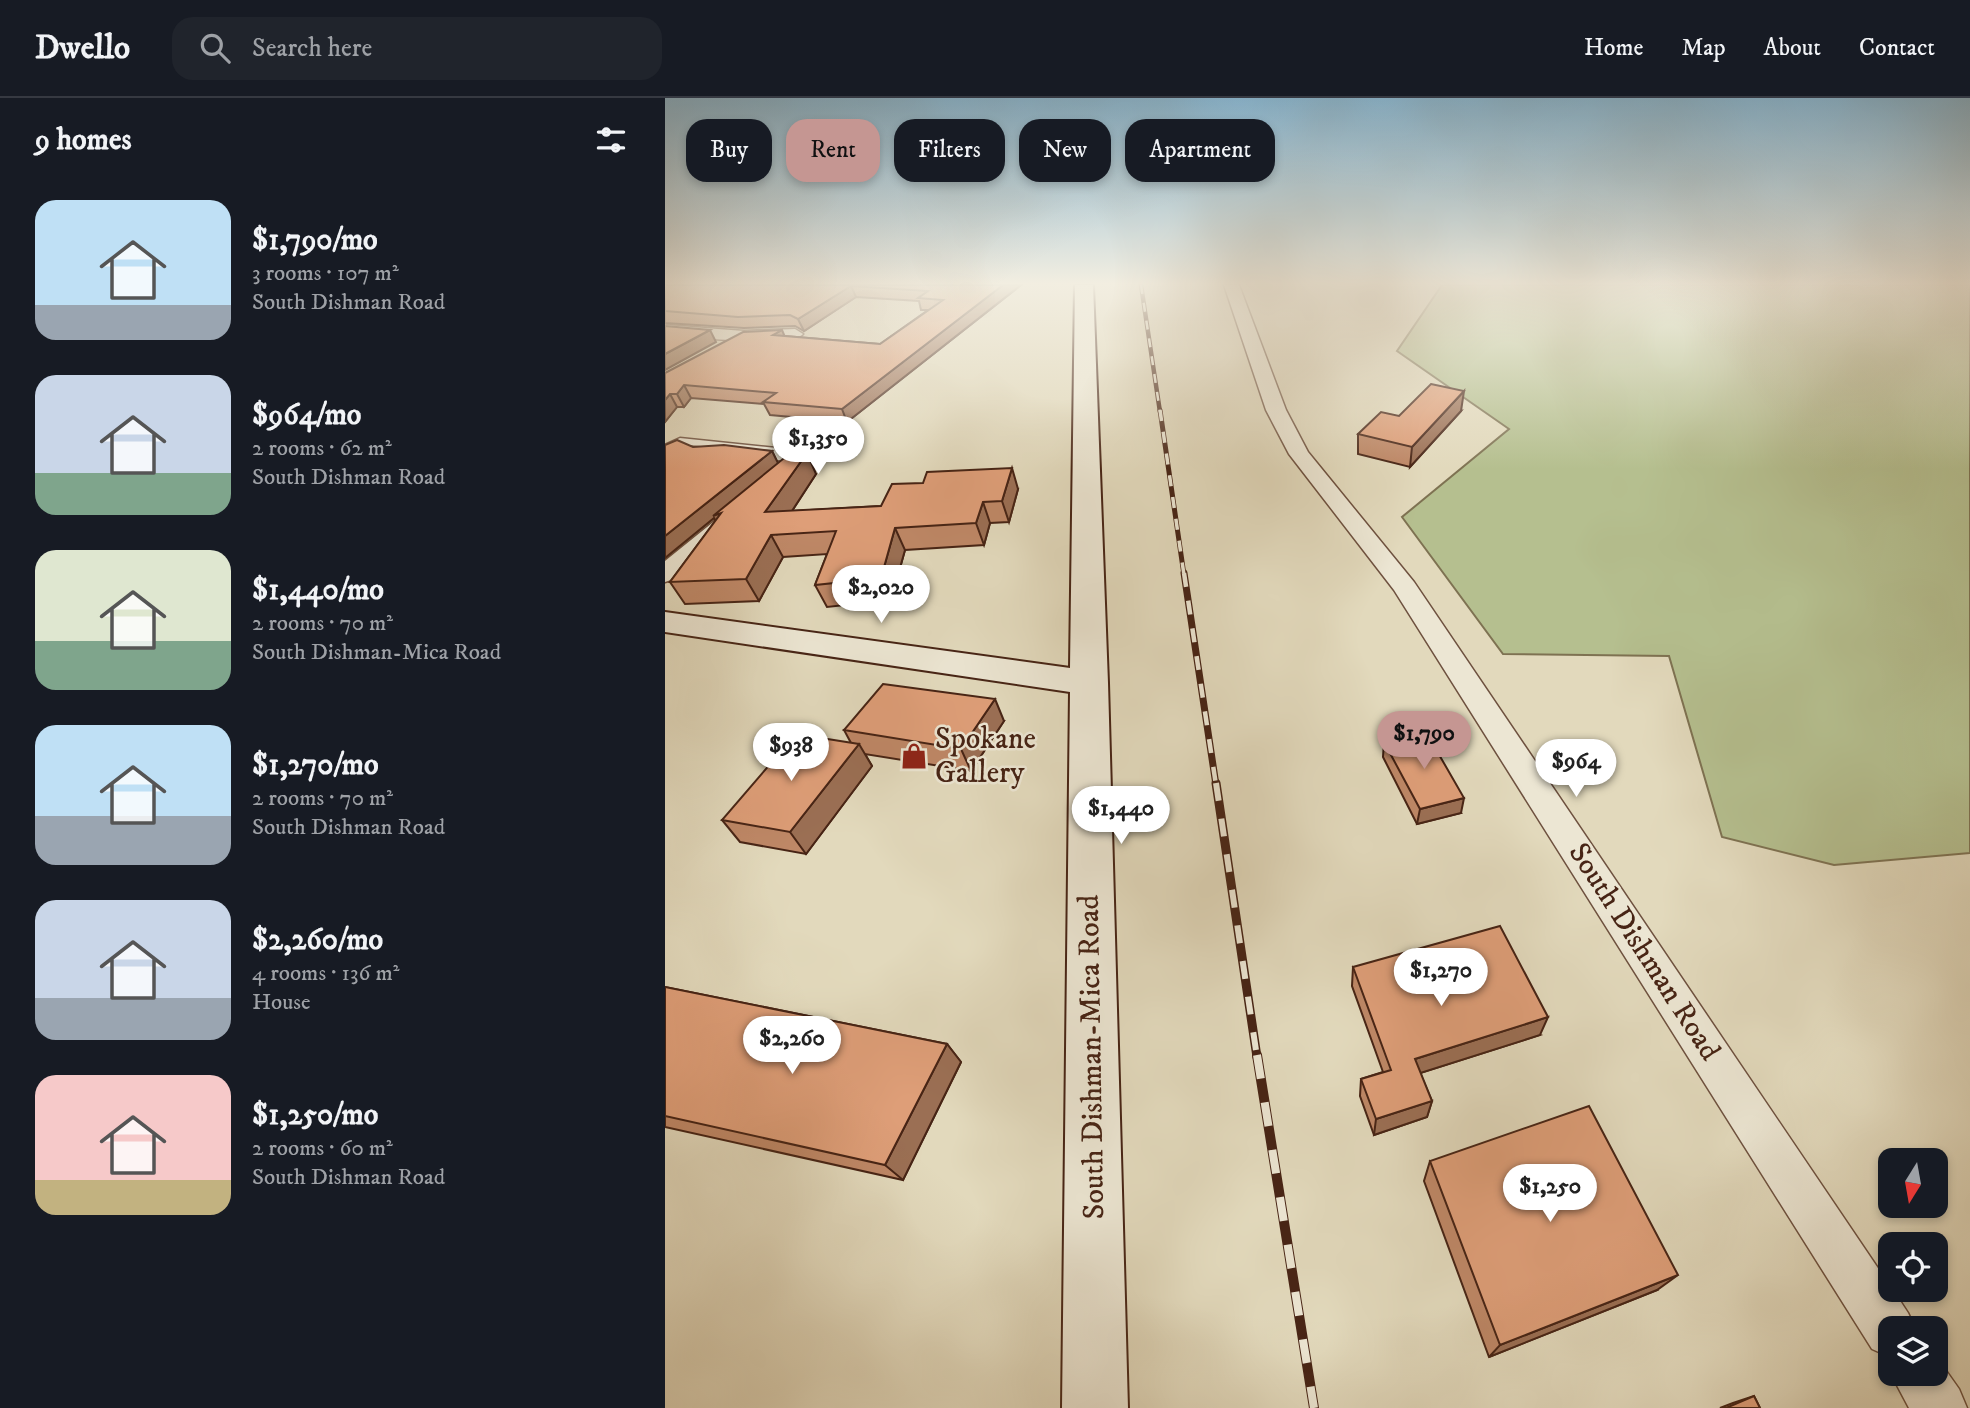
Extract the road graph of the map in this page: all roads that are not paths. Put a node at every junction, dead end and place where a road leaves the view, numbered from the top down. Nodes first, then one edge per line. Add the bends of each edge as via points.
1 (727, 346) edge
2 (1085, 346) edge
3 (1253, 346) edge
4 (722, 349) edge
5 (673, 449) edge
6 (766, 491) edge
7 (746, 507) edge
8 (665, 574) edge
9 (665, 622) edge
10 (1090, 683) junction
11 (1880, 1316) edge
12 (1926, 1386) edge
13 (1095, 1408) edge
14 (1940, 1408) edge

1 - 4 street
2 - 10 main road, South Dishman-Mica Road
3 - 11 street, South Dishman Road via 1276,410 1299,454 1405,587
5 - 6 street via 806,457
7 - 8 street
9 - 10 main road
10 - 13 main road, South Dishman-Mica Road
12 - 14 street

